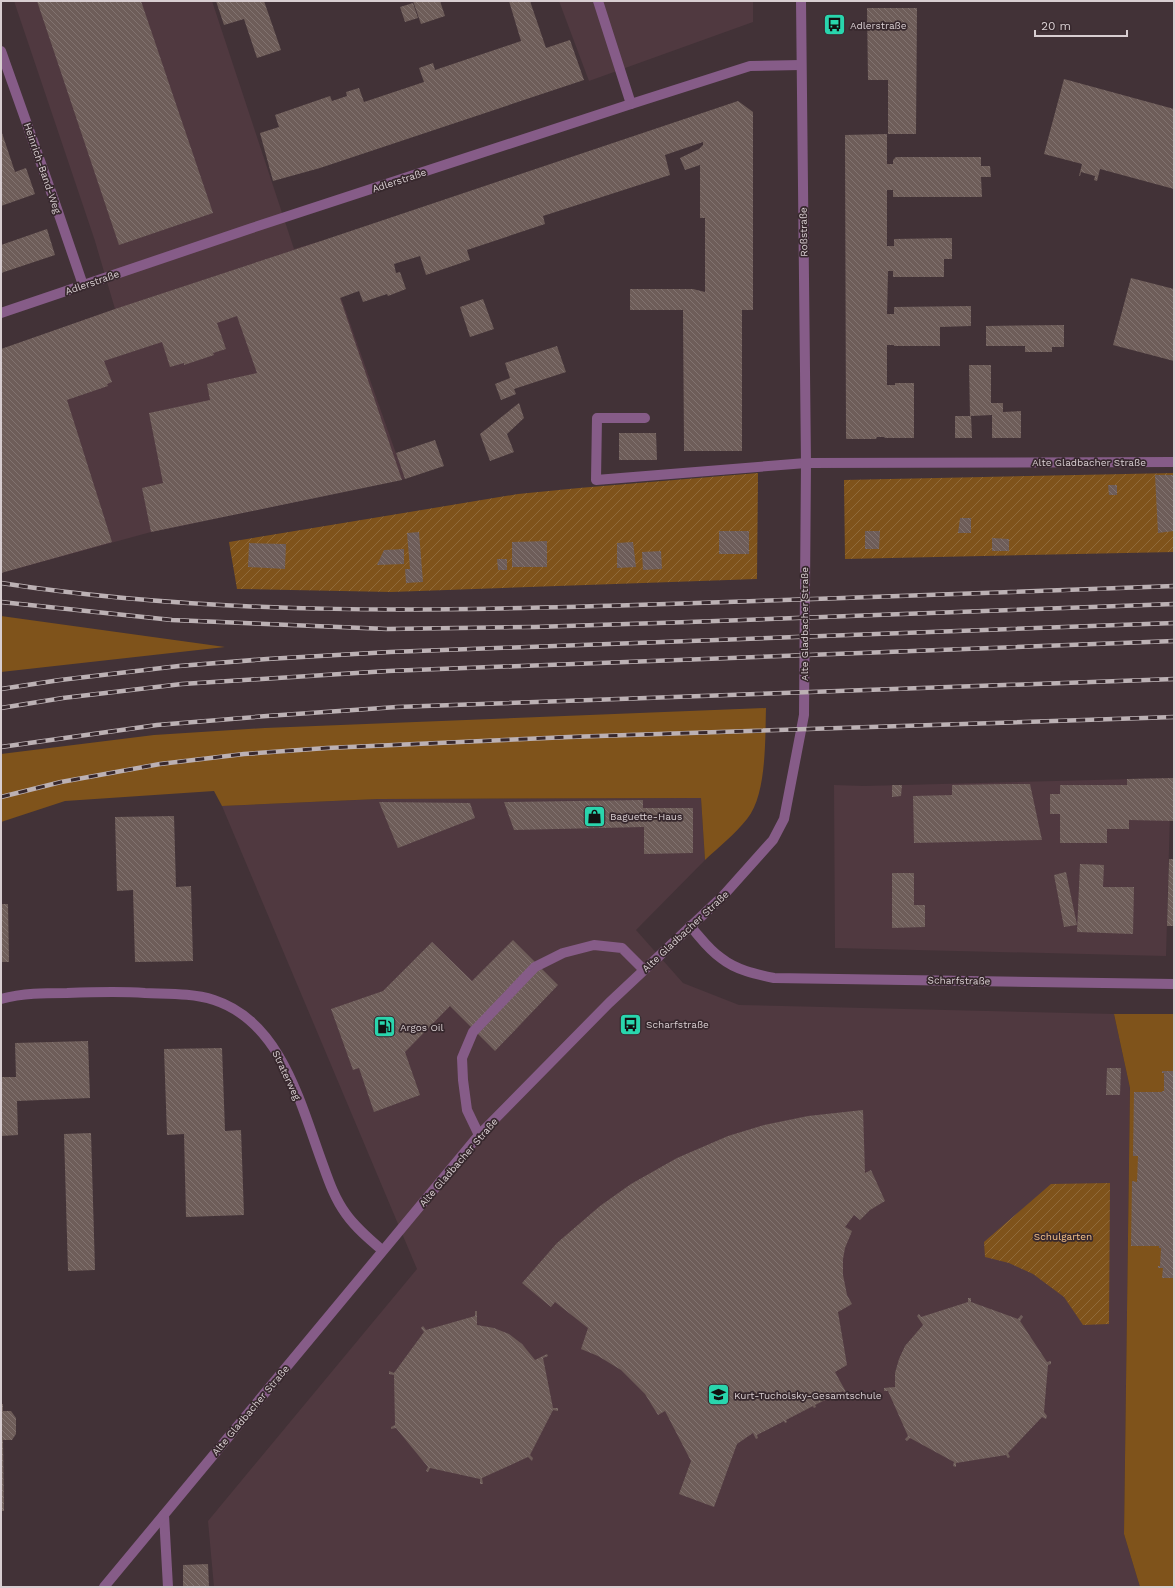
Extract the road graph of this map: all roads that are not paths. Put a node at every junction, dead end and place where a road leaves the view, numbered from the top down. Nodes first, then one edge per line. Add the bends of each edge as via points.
1 (598, 1) edge
2 (801, 1) edge
3 (1, 52) edge
4 (801, 65) junction
5 (631, 104) junction
6 (83, 285) junction
7 (1, 313) edge
8 (645, 418) dead end
9 (1174, 462) edge
10 (806, 463) junction
11 (690, 926) junction
12 (644, 970) junction
13 (1174, 984) edge
14 (1, 999) edge
15 (479, 1135) junction
16 (382, 1250) junction
17 (164, 1515) junction
18 (104, 1587) edge
19 (168, 1587) edge

1 - 5 street
2 - 4 street, Roßstraße
3 - 6 street, Heinrich-Band-Weg
4 - 5 street, Adlerstraße via 750,66
4 - 10 street, Roßstraße
5 - 6 street, Adlerstraße
6 - 7 street, Adlerstraße
8 - 10 street via 597,418 596,480
9 - 10 street, Alte Gladbacher Straße
10 - 11 street, Alte Gladbacher Straße via 804,715 784,819 773,840 722,898
11 - 12 street, Alte Gladbacher Straße
11 - 13 street, Scharfstraße via 720,958 732,966 774,978
12 - 15 street, Alte Gladbacher Straße
12 - 15 street via 622,948 594,945 563,953 535,968 473,1032 462,1058 468,1110
14 - 16 street, Straterweg via 18,994 123,992 192,996 215,1000 236,1010 255,1024 271,1042 292,1083 333,1191 346,1214 360,1231
15 - 16 street, Alte Gladbacher Straße
16 - 17 street, Alte Gladbacher Straße
17 - 18 street, Alte Gladbacher Straße
17 - 19 street

